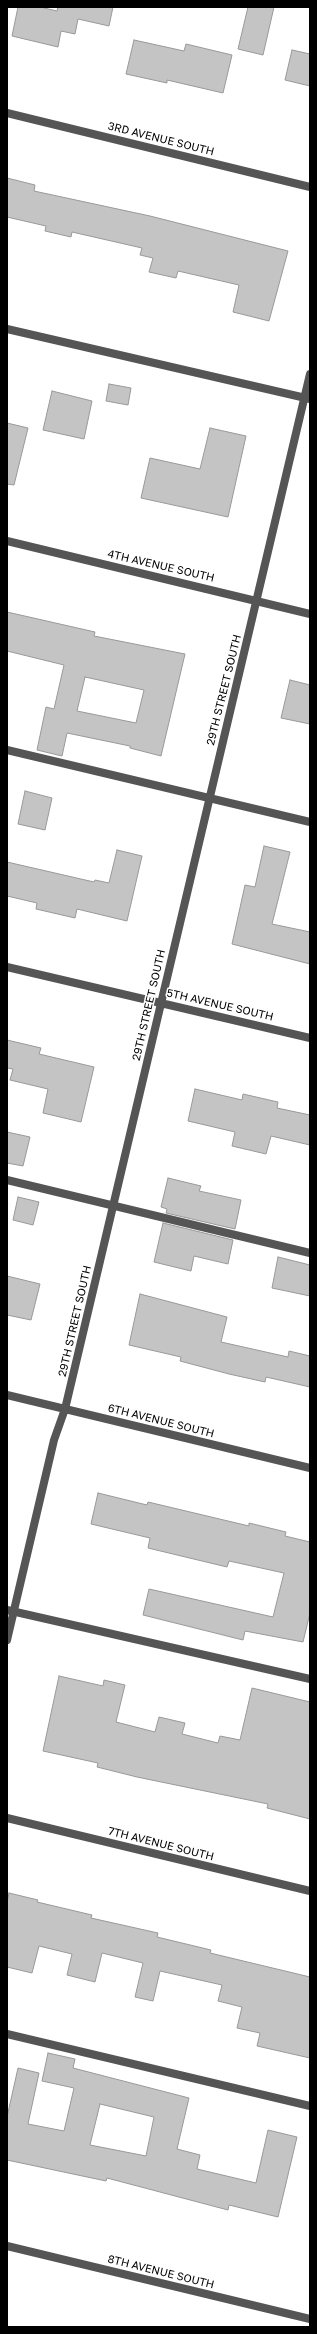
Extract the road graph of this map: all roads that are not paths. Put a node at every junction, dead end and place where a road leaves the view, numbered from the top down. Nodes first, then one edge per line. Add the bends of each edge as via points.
1 (7, 113) edge
2 (310, 186) edge
3 (7, 329) edge
4 (310, 374) edge
5 (307, 399) edge
6 (7, 541) edge
7 (257, 600) junction
8 (310, 614) edge
9 (7, 750) edge
10 (209, 798) junction
11 (310, 822) edge
12 (7, 967) edge
13 (160, 1002) junction
14 (310, 1038) edge
15 (7, 1180) edge
16 (113, 1206) junction
17 (310, 1254) edge
18 (7, 1395) edge
19 (65, 1409) junction
20 (310, 1468) edge
21 (10, 1610) edge
22 (7, 1640) edge
23 (310, 1679) edge
24 (7, 1818) edge
25 (310, 1891) edge
26 (7, 2034) edge
27 (310, 2106) edge
28 (7, 2246) edge
29 (310, 2319) edge
30 (310, 2323) edge
31 (309, 2327) edge

1 - 2 street, 3RD AVENUE SOUTH
3 - 5 street
4 - 5 street, 29TH STREET SOUTH
5 - 7 street, 29TH STREET SOUTH
6 - 7 street, 4TH AVENUE SOUTH
7 - 8 street, 4TH AVENUE SOUTH
7 - 10 street, 29TH STREET SOUTH
9 - 10 street
10 - 11 street
10 - 13 street, 29TH STREET SOUTH
12 - 13 street, 5TH AVENUE SOUTH
13 - 14 street, 5TH AVENUE SOUTH
13 - 16 street, 29TH STREET SOUTH
15 - 16 street
16 - 17 street
16 - 19 street, 29TH STREET SOUTH
18 - 19 street, 6TH AVENUE SOUTH
19 - 20 street, 6TH AVENUE SOUTH
19 - 21 street, 29TH STREET SOUTH via 54,1440
21 - 22 street, 29TH STREET SOUTH
21 - 23 street
24 - 25 street, 7TH AVENUE SOUTH
26 - 27 street
28 - 29 street, 8TH AVENUE SOUTH
30 - 31 street

